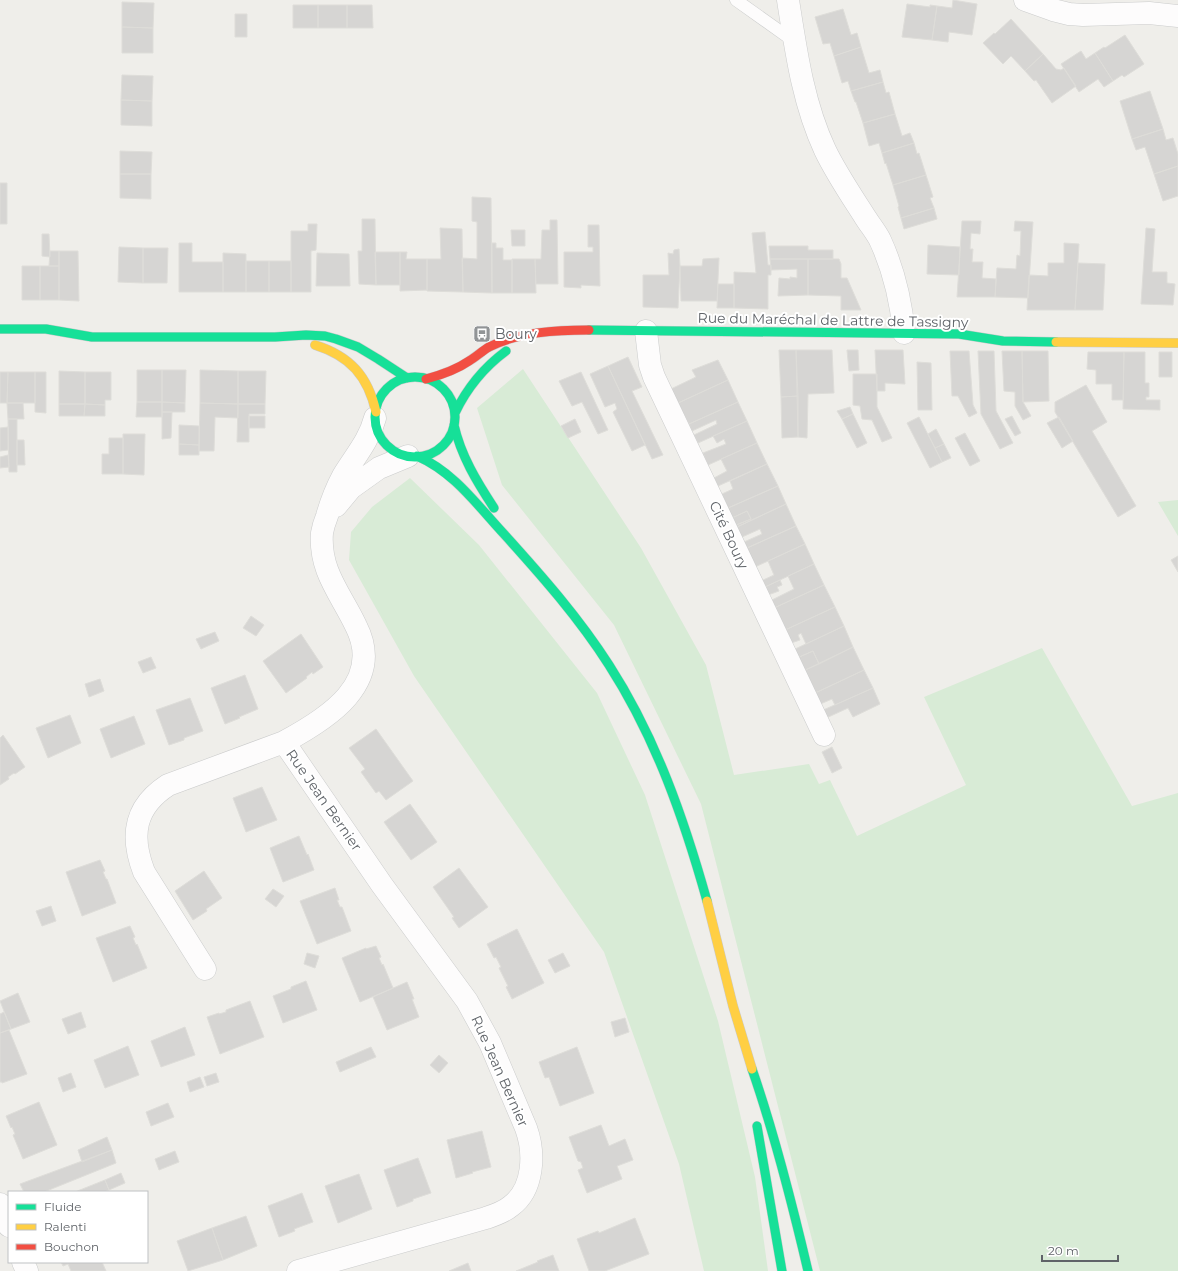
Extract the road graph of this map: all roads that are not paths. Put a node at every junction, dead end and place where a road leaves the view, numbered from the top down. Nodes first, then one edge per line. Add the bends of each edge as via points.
1 (736, 0) edge
2 (788, 0) edge
3 (1025, 0) edge
4 (1178, 16) edge
5 (795, 42) junction
6 (0, 329) edge
7 (646, 331) junction
8 (904, 333) junction
9 (535, 335) junction
10 (275, 337) junction
11 (1178, 343) edge
12 (407, 378) junction
13 (426, 379) junction
14 (455, 413) junction
15 (376, 415) junction
16 (454, 425) junction
17 (413, 456) junction
18 (322, 532) junction
19 (534, 567) junction
20 (824, 735) dead end
21 (284, 742) junction
22 (205, 969) dead end
23 (742, 1040) junction
24 (753, 1100) dead end
25 (756, 1116) dead end
26 (0, 1204) edge
27 (8, 1224) edge
28 (298, 1271) edge
29 (782, 1271) edge
30 (808, 1271) edge

1 - 5 lane
2 - 5 street
3 - 4 street via 1069,14 1149,12
5 - 8 street via 813,121 825,150 880,240 895,278
6 - 10 street via 46,330 92,336
7 - 8 street, Rue du Maréchal de Lattre de Tassigny
7 - 9 street, Rue du Maréchal de Lattre de Tassigny via 559,330
7 - 20 street, Cité Boury via 654,377
8 - 11 street, Rue du Maréchal de Lattre de Tassigny via 959,334 1003,342
9 - 13 street, Rue du Maréchal de Lattre de Tassigny via 494,346 459,366
9 - 14 street, Rue du Maréchal de Lattre de Tassigny via 498,356 484,368 471,384
10 - 12 street via 315,335 337,339 361,348
10 - 15 street via 333,351 343,358 366,382
12 - 13 street
12 - 15 street via 386,390 379,400
13 - 14 street via 437,383 446,391
14 - 16 street
15 - 17 street via 380,436 387,445 397,452
15 - 18 street, Rue Jean Bernier via 365,443 338,486
16 - 17 street via 443,445 428,454
16 - 19 street via 460,448 477,481
17 - 18 street via 379,468 351,488 335,508
17 - 19 street via 436,465 458,484
18 - 21 street, Rue Jean Bernier via 326,567 334,587 357,626 362,640 363,665 354,689 343,702 320,721
19 - 23 street via 585,629 607,662 642,722 657,754 688,836
21 - 22 street, Rue Jean Bernier via 168,785 150,800 138,821 136,844 144,872
21 - 28 street, Rue Jean Bernier via 382,885 467,1001 490,1042 526,1128 531,1152 525,1187 519,1199 501,1212
23 - 24 street
23 - 30 street via 766,1112
25 - 29 street
26 - 27 street

